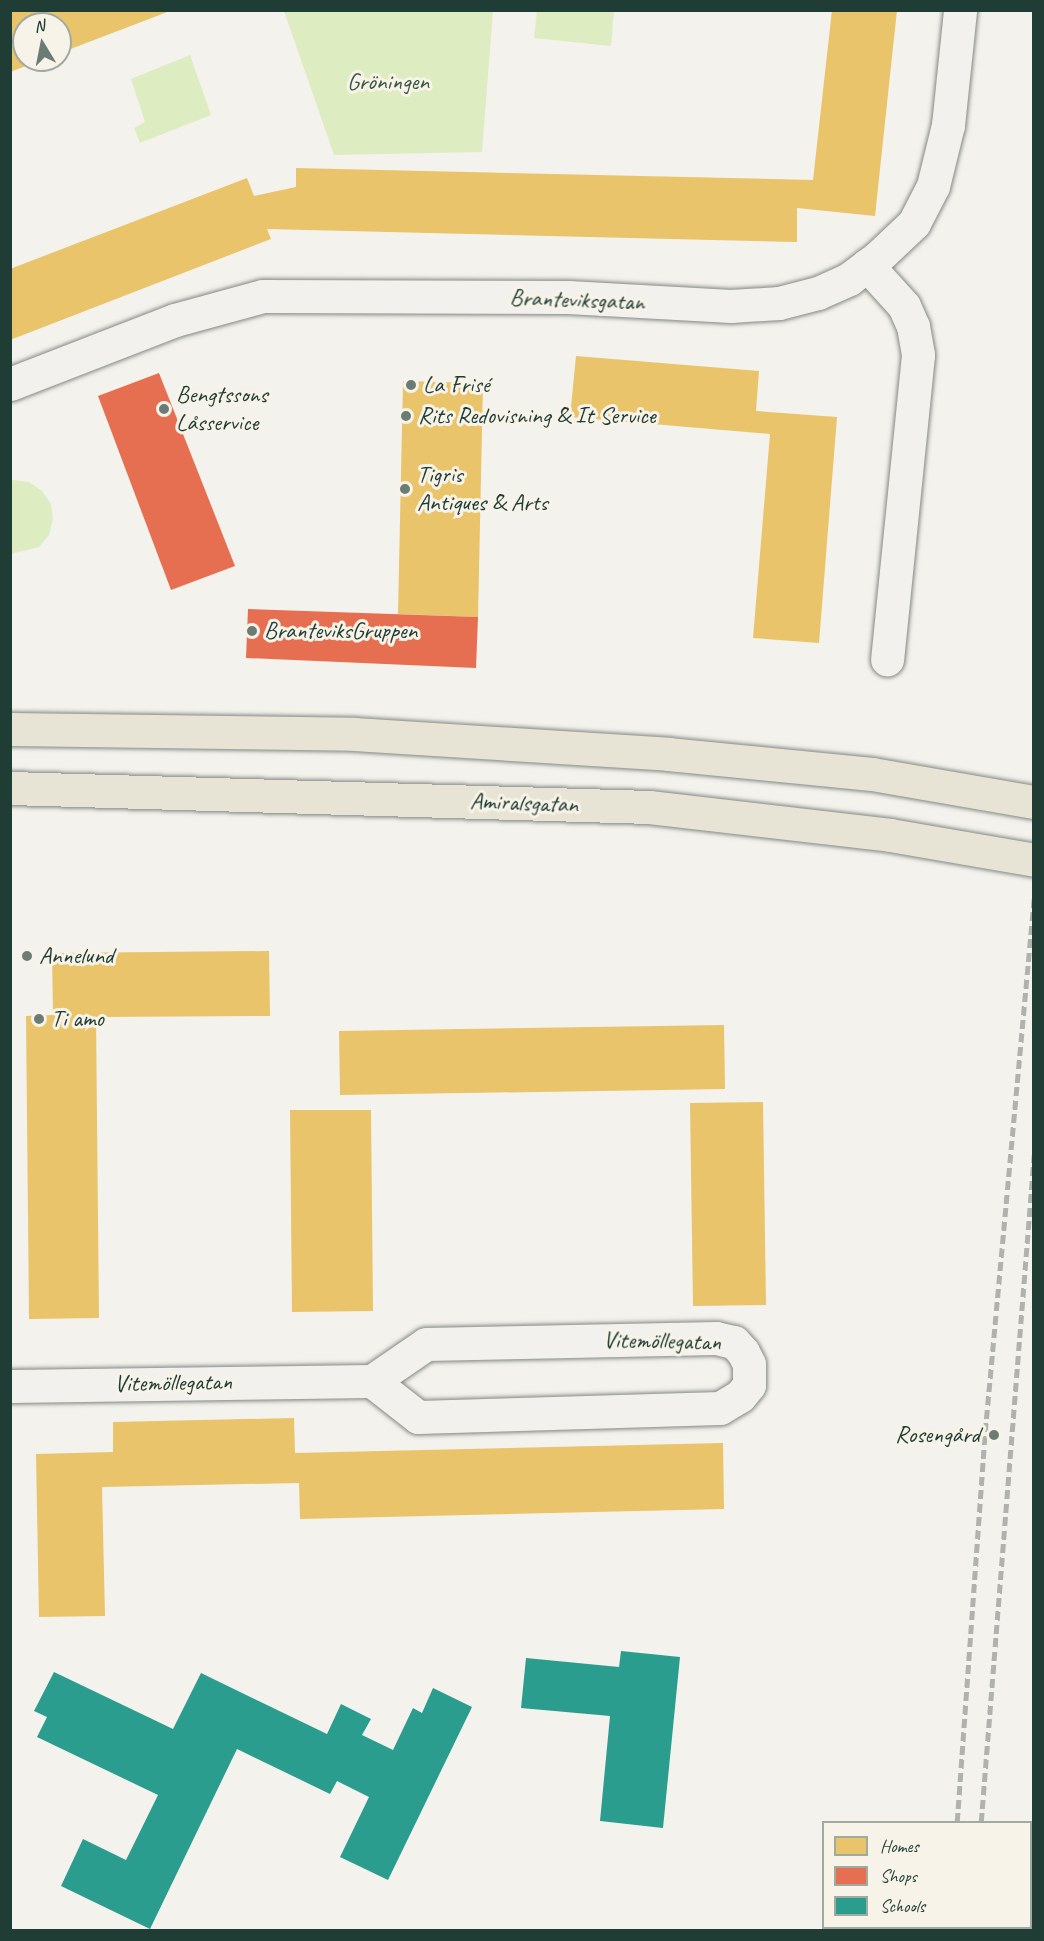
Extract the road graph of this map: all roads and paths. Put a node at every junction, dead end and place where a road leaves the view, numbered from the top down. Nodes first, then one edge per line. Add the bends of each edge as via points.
1 (960, 10) edge
2 (867, 265) junction
3 (10, 384) edge
4 (886, 659) dead end
5 (10, 729) edge
6 (10, 788) edge
7 (1034, 802) edge
8 (1034, 860) edge
9 (372, 1381) junction
10 (10, 1386) edge

1 - 2 street, Branteviksgatan via 948,125 933,186 914,223
2 - 3 street, Branteviksgatan via 849,279 818,293 779,303 731,306 568,297 263,296 176,320
2 - 4 street via 904,306 913,326 918,355
5 - 7 main road via 354,734 668,754 872,774
6 - 8 main road, Amiralsgatan via 649,807 891,835
9 - 9 street, Vitemöllegatan via 418,1417 720,1408 740,1396 749,1385 743,1352 734,1342 716,1338 426,1344
9 - 10 street, Vitemöllegatan

